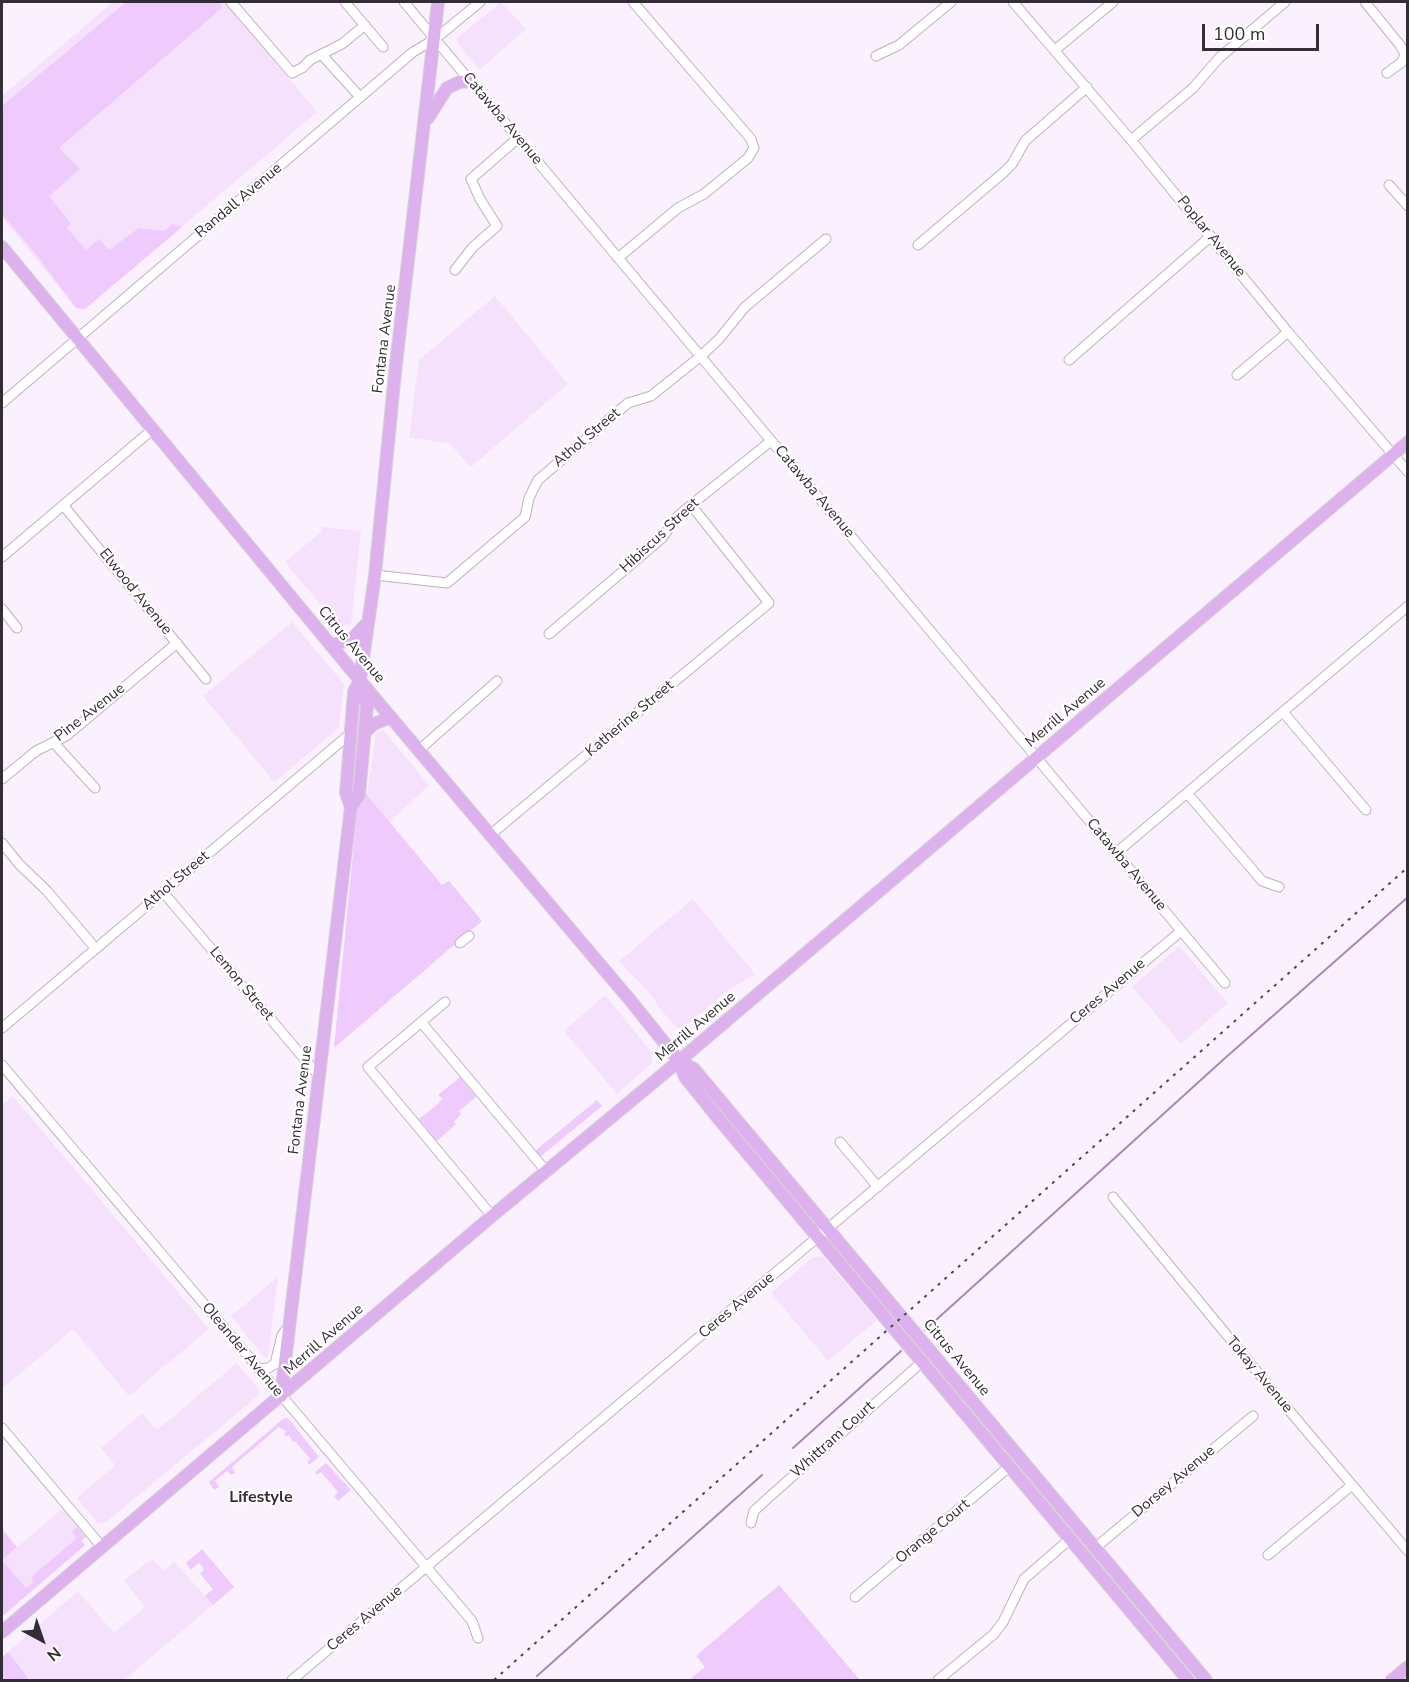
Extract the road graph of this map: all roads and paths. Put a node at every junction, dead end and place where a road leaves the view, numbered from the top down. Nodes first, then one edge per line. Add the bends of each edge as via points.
1 (231, 2) edge
2 (345, 2) edge
3 (404, 2) edge
4 (438, 2) edge
5 (480, 2) edge
6 (633, 2) edge
7 (951, 2) edge
8 (1013, 2) edge
9 (1113, 2) edge
10 (1285, 2) edge
11 (1365, 2) edge
12 (364, 25) junction
13 (435, 39) junction
14 (383, 47) dead end
15 (1055, 50) junction
16 (322, 55) junction
17 (876, 56) dead end
18 (1387, 73) dead end
19 (470, 81) junction
20 (1087, 87) junction
21 (358, 99) junction
22 (425, 125) junction
23 (518, 138) junction
24 (1131, 140) junction
25 (1389, 185) dead end
26 (1407, 206) edge
27 (1211, 236) junction
28 (826, 239) dead end
29 (918, 244) dead end
30 (2, 248) edge
31 (618, 258) junction
32 (455, 270) dead end
33 (1288, 332) junction
34 (77, 339) junction
35 (701, 356) junction
36 (1069, 360) dead end
37 (1237, 375) dead end
38 (2, 404) edge
39 (153, 429) junction
40 (771, 441) junction
41 (1407, 442) edge
42 (1393, 455) junction
43 (1407, 472) edge
44 (63, 505) junction
45 (691, 505) junction
46 (2, 557) edge
47 (375, 575) junction
48 (1407, 606) edge
49 (2, 609) edge
50 (368, 621) junction
51 (17, 628) dead end
52 (549, 634) dead end
53 (177, 643) junction
54 (331, 645) junction
55 (206, 679) dead end
56 (360, 680) junction
57 (497, 681) dead end
58 (1283, 712) junction
59 (391, 717) junction
60 (365, 732) junction
61 (351, 733) junction
62 (54, 743) junction
63 (419, 750) junction
64 (1036, 758) junction
65 (2, 780) edge
66 (95, 788) dead end
67 (1188, 793) junction
68 (351, 807) junction
69 (1366, 810) dead end
70 (490, 835) junction
71 (2, 843) edge
72 (1116, 853) junction
73 (1279, 887) dead end
74 (163, 892) junction
75 (1181, 931) junction
76 (469, 936) dead end
77 (460, 943) dead end
78 (96, 949) junction
79 (1225, 983) dead end
80 (445, 1002) dead end
81 (422, 1022) junction
82 (2, 1028) edge
83 (679, 1061) junction
84 (2, 1065) edge
85 (319, 1076) junction
86 (840, 1142) dead end
87 (546, 1171) junction
88 (878, 1187) junction
89 (1113, 1197) dead end
90 (492, 1216) junction
91 (828, 1228) junction
92 (818, 1236) junction
93 (289, 1326) junction
94 (922, 1362) junction
95 (258, 1369) junction
96 (281, 1396) junction
97 (1253, 1416) dead end
98 (2, 1428) edge
99 (1010, 1466) junction
100 (1352, 1485) junction
101 (752, 1523) dead end
102 (1070, 1539) junction
103 (102, 1547) junction
104 (1095, 1548) junction
105 (1407, 1551) edge
106 (1268, 1555) dead end
107 (426, 1567) junction
108 (855, 1597) dead end
109 (2, 1632) edge
110 (478, 1638) dead end
111 (1407, 1667) edge
112 (292, 1680) edge
113 (938, 1680) edge
114 (1188, 1680) edge
115 (1206, 1680) edge
116 (1392, 1680) edge

1 - 16 street via 292,73
2 - 12 street
3 - 13 street, Catawba Avenue
4 - 13 main road, Fontana Avenue
5 - 13 street, Randall Avenue
6 - 31 street via 751,139 754,148 748,158 704,194 678,208
7 - 17 street via 899,45
8 - 15 street, Poplar Avenue
9 - 15 street
10 - 24 street
11 - 18 street via 1405,54 1402,62
12 - 14 street
12 - 16 street
13 - 19 street, Catawba Avenue
13 - 21 street, Randall Avenue via 413,52
13 - 22 main road, Fontana Avenue
15 - 20 street, Poplar Avenue
16 - 21 street
19 - 22 main road via 447,88
19 - 23 street, Catawba Avenue
20 - 24 street, Poplar Avenue
20 - 29 street via 1025,141 1003,173
21 - 34 street, Randall Avenue
22 - 47 main road, Fontana Avenue
23 - 31 street, Catawba Avenue
23 - 32 street via 471,178 497,226
24 - 27 street, Poplar Avenue
25 - 26 street
27 - 33 street, Poplar Avenue
27 - 36 street
28 - 35 street, Athol Street via 745,307
30 - 34 main road, Citrus Avenue
31 - 35 street, Catawba Avenue
33 - 37 street
33 - 42 street, Poplar Avenue
34 - 38 street, Randall Avenue
34 - 39 main road, Citrus Avenue
35 - 40 street, Catawba Avenue
35 - 47 street, Athol Street via 651,396 628,403 538,480 525,517 447,583
39 - 44 street
39 - 54 main road, Citrus Avenue
40 - 45 street, Hibiscus Street
40 - 64 street, Catawba Avenue
41 - 42 main road, Merrill Avenue
42 - 43 street, Poplar Avenue
42 - 64 main road, Merrill Avenue
44 - 46 street
44 - 53 street, Elwood Avenue
45 - 52 street, Hibiscus Street via 662,538
45 - 70 street, Katherine Street via 769,603
47 - 50 main road, Fontana Avenue
48 - 58 street
49 - 51 street
50 - 54 main road via 351,640
50 - 56 main road, Fontana Avenue
53 - 55 street, Elwood Avenue
53 - 62 street, Pine Avenue
54 - 56 main road, Citrus Avenue
56 - 59 main road, Citrus Avenue
56 - 60 main road, Fontana Avenue via 368,707
56 - 61 main road, Fontana Avenue via 354,692
57 - 63 street
58 - 67 street
58 - 69 street
59 - 60 main road
59 - 63 main road, Citrus Avenue
60 - 68 main road, Fontana Avenue via 358,795
61 - 68 main road, Fontana Avenue via 346,793
61 - 74 street, Athol Street
62 - 65 street, Pine Avenue via 36,751
62 - 66 street
63 - 70 main road, Citrus Avenue
64 - 72 street, Catawba Avenue
64 - 83 main road, Merrill Avenue
67 - 72 street
67 - 73 street via 1262,882
68 - 85 main road, Fontana Avenue
70 - 83 main road, Citrus Avenue
71 - 78 street
72 - 75 street, Catawba Avenue
74 - 78 street, Athol Street
74 - 85 street, Lemon Street
75 - 79 street, Catawba Avenue
75 - 88 street, Ceres Avenue
76 - 77 street
78 - 82 street, Athol Street
80 - 81 street
81 - 87 street
81 - 90 street via 368,1067
83 - 87 main road, Merrill Avenue
83 - 91 main road, Citrus Avenue via 694,1069
83 - 92 main road, Citrus Avenue via 685,1077 718,1119
84 - 95 street, Oleander Avenue
85 - 93 main road, Fontana Avenue
86 - 88 street
87 - 90 main road, Merrill Avenue
88 - 91 street, Ceres Avenue
89 - 100 street, Tokay Avenue
90 - 96 main road, Merrill Avenue
91 - 92 street, Ceres Avenue
91 - 104 main road, Citrus Avenue
92 - 94 main road, Citrus Avenue
92 - 107 street, Ceres Avenue
93 - 95 street via 282,1335 274,1364
93 - 96 main road, Fontana Avenue
94 - 99 main road, Citrus Avenue
94 - 101 street, Whittram Court via 754,1511
95 - 96 street, Oleander Avenue
96 - 103 main road, Merrill Avenue
96 - 107 street, Oleander Avenue
97 - 104 street, Dorsey Avenue
98 - 103 street
99 - 102 main road, Citrus Avenue
99 - 108 street, Orange Court
100 - 105 street, Tokay Avenue
100 - 106 street
102 - 113 street via 1024,1579 994,1634
102 - 114 main road, Citrus Avenue
103 - 109 main road, Merrill Avenue
104 - 115 main road, Citrus Avenue
107 - 110 street, Oleander Avenue via 472,1621
107 - 112 street, Ceres Avenue
111 - 116 main road

